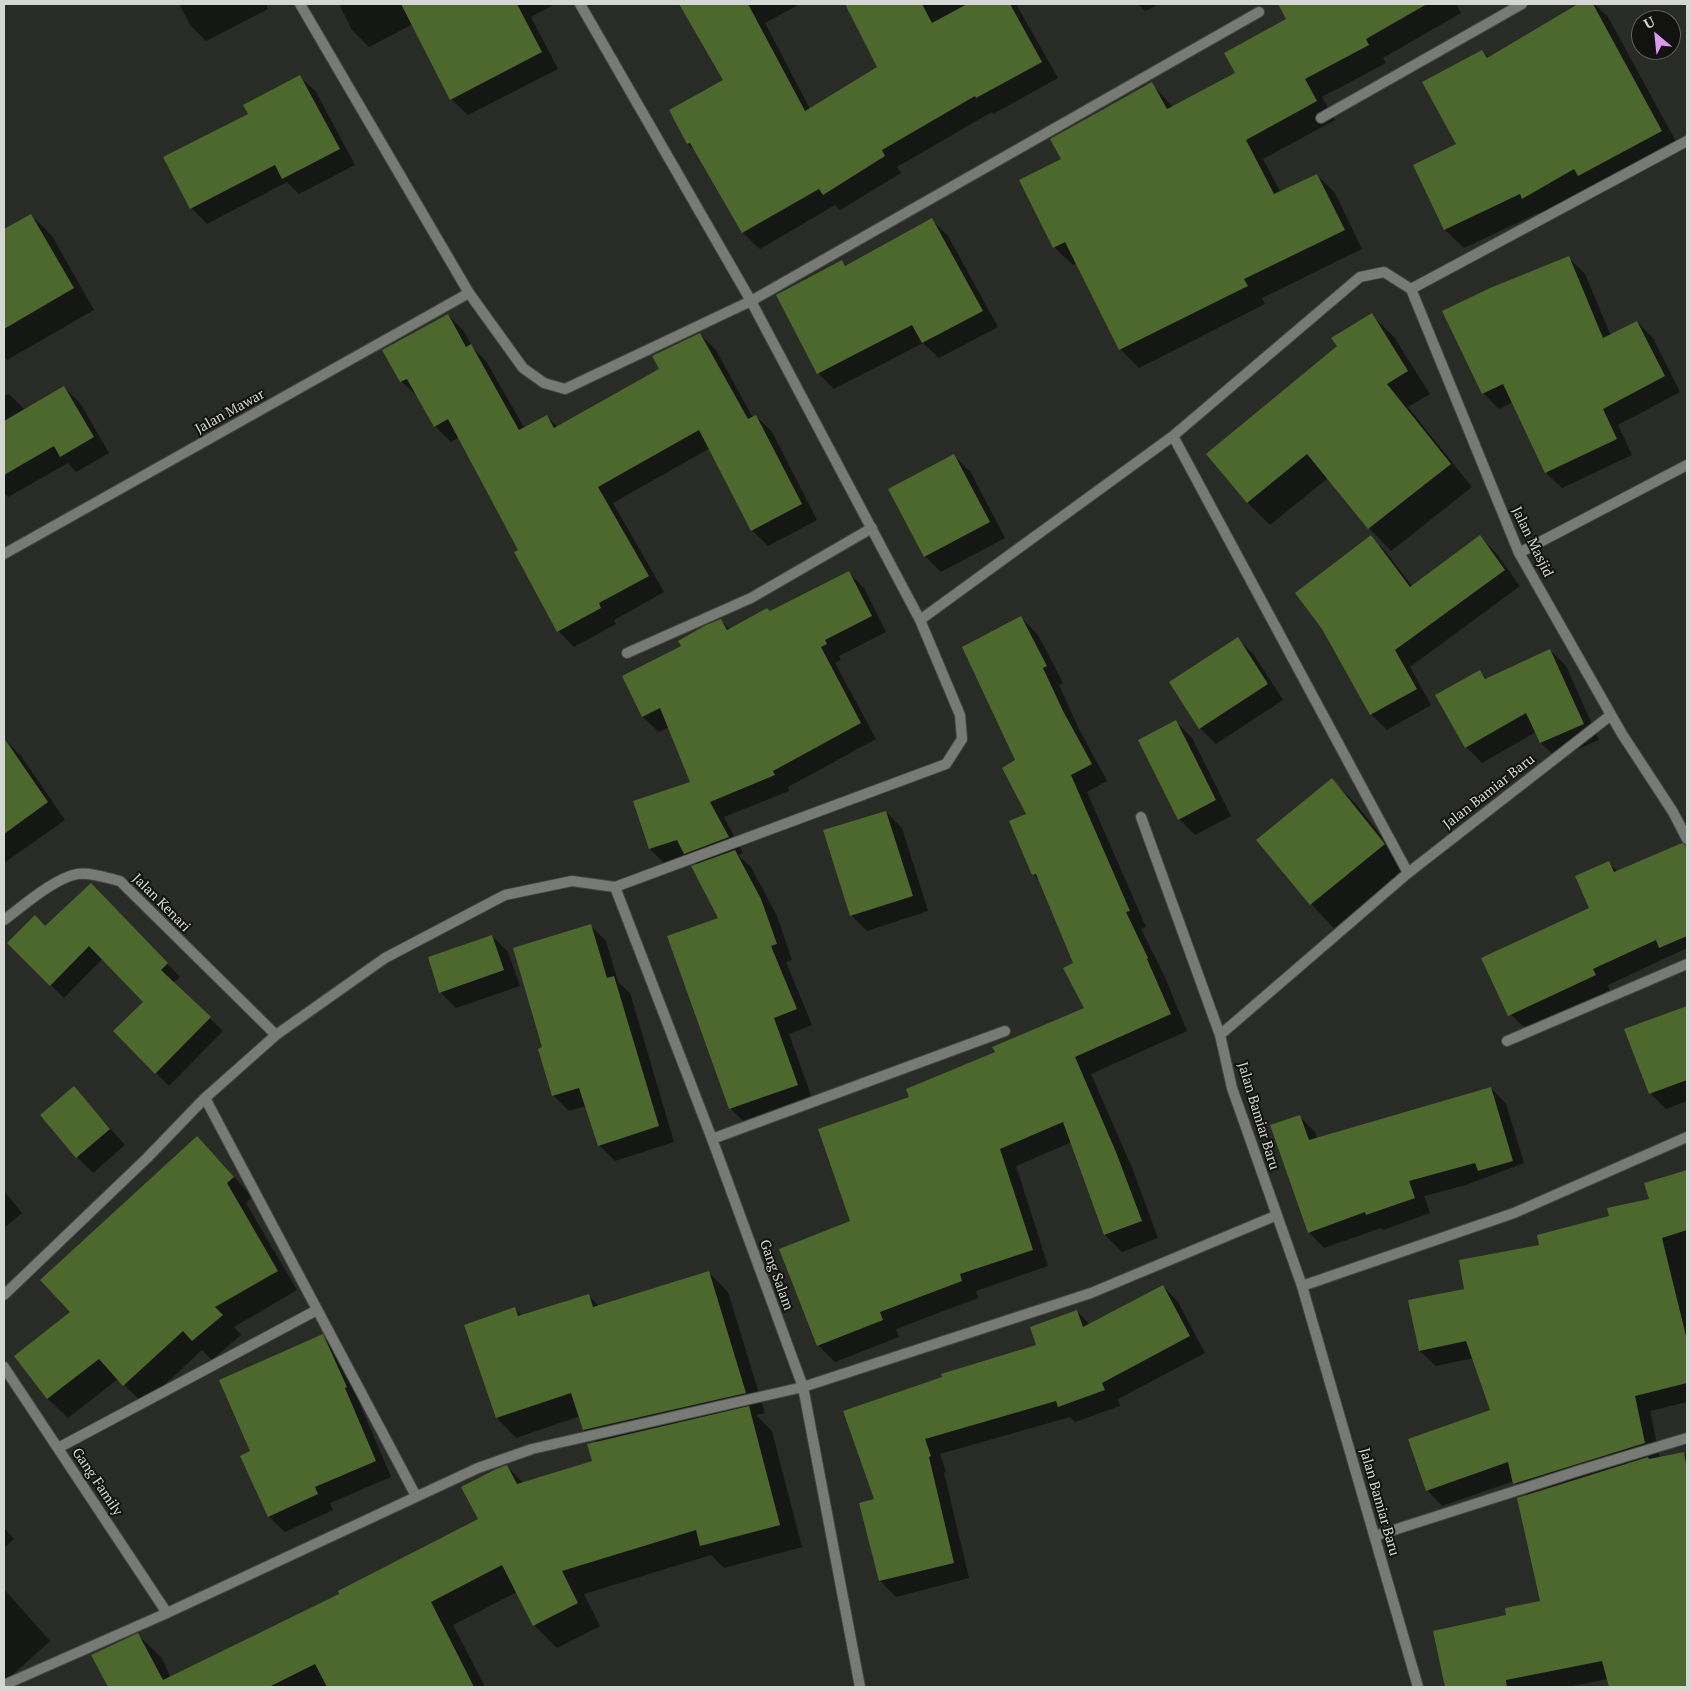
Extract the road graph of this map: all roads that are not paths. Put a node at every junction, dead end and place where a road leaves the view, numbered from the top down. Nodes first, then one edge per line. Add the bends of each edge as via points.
1 (300, 4) edge
2 (580, 4) edge
3 (1522, 4) edge
4 (1259, 12) dead end
5 (1321, 118) dead end
6 (1687, 141) edge
7 (1411, 289) junction
8 (469, 293) junction
9 (751, 301) junction
10 (1173, 436) junction
11 (1687, 465) edge
12 (872, 528) junction
13 (1519, 553) junction
14 (4, 554) edge
15 (920, 620) junction
16 (627, 653) dead end
17 (1611, 715) junction
18 (1141, 817) dead end
19 (1687, 839) edge
20 (1408, 873) junction
21 (615, 887) junction
22 (4, 920) edge
23 (1687, 964) edge
24 (1005, 1031) dead end
25 (276, 1035) junction
26 (1220, 1035) junction
27 (1507, 1041) dead end
28 (204, 1098) junction
29 (1687, 1137) edge
30 (712, 1139) junction
31 (1276, 1216) junction
32 (1302, 1286) junction
33 (4, 1295) edge
34 (317, 1310) junction
35 (4, 1367) edge
36 (803, 1386) junction
37 (1687, 1438) edge
38 (58, 1448) junction
39 (416, 1496) junction
40 (1375, 1536) junction
41 (167, 1613) junction
42 (4, 1685) edge
43 (860, 1687) edge
44 (1418, 1687) edge

1 - 8 street
2 - 9 street
3 - 5 street
4 - 9 street
6 - 7 street
7 - 10 street via 1384,272 1360,276
7 - 13 street, Jalan Masjid
8 - 9 street via 523,368 544,383 565,389
8 - 14 street, Jalan Mawar
9 - 12 street
10 - 15 street
10 - 20 street
11 - 13 street
12 - 15 street
12 - 16 street via 751,598
13 - 17 street, Jalan Masjid
15 - 21 street via 960,715 962,738 946,764
17 - 19 street, Jalan Masjid
17 - 20 street, Jalan Bamiar Baru
18 - 26 street
20 - 26 street, Jalan Bamiar Baru
21 - 25 street via 572,881 505,895 385,958
21 - 30 street, Gang Salam
22 - 25 street, Jalan Kenari via 53,885 77,874 120,881
23 - 27 street
24 - 30 street
25 - 28 street
26 - 31 street, Jalan Bamiar Baru via 1232,1088
28 - 33 street via 147,1158
28 - 34 street
29 - 32 street via 1514,1213
30 - 36 street, Gang Salam
31 - 32 street, Jalan Bamiar Baru
31 - 36 street via 1091,1292
32 - 40 street, Jalan Bamiar Baru
34 - 38 street
34 - 39 street
35 - 38 street, Gang Family
36 - 39 street via 532,1449 478,1468
36 - 43 street, Gang Salam
37 - 40 street
38 - 41 street, Gang Family
39 - 41 street
40 - 44 street, Jalan Bamiar Baru
41 - 42 street

